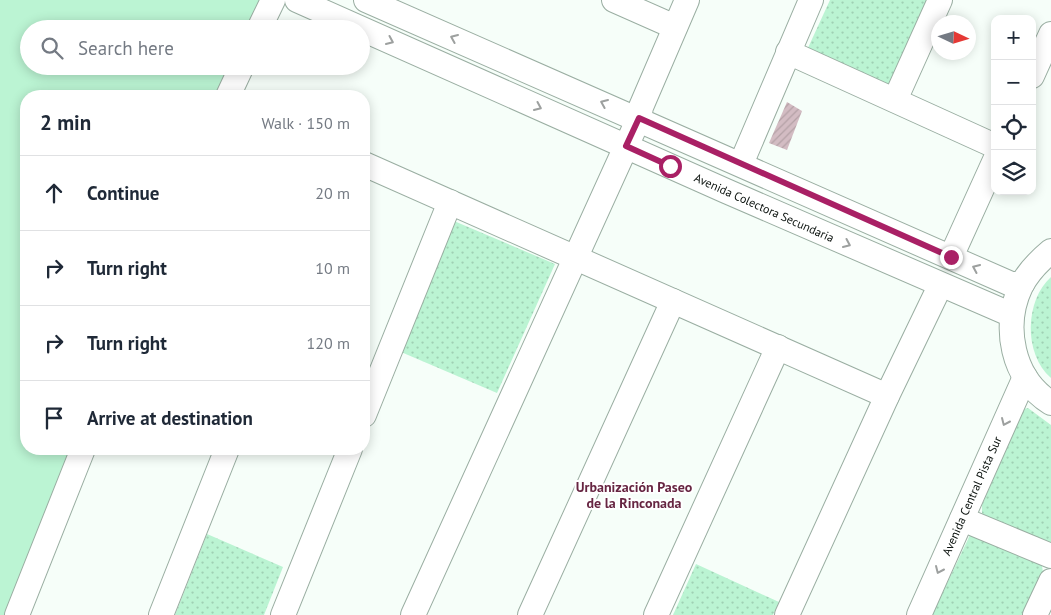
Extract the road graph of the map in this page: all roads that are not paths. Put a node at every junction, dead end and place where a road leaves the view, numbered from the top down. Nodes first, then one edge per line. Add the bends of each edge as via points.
1 (272, 0) edge
2 (297, 0) edge
3 (366, 0) edge
4 (614, 0) edge
5 (687, 0) edge
6 (811, 0) edge
7 (940, 0) edge
8 (263, 20) edge
9 (342, 20) edge
10 (675, 27) junction
11 (370, 32) edge
12 (1051, 34) edge
13 (788, 52) junction
14 (1036, 67) edge
15 (238, 75) edge
16 (231, 90) edge
17 (895, 100) junction
18 (639, 118) junction
19 (991, 144) edge
20 (626, 146) junction
21 (741, 164) junction
22 (370, 167) edge
23 (991, 169) edge
24 (450, 202) junction
25 (1051, 251) edge
26 (575, 257) junction
27 (951, 257) junction
28 (1022, 284) junction
29 (940, 286) junction
30 (673, 301) junction
31 (1012, 315) junction
32 (778, 347) junction
33 (1025, 377) junction
34 (887, 396) junction
35 (370, 400) edge
36 (1051, 404) edge
37 (81, 455) edge
38 (226, 455) edge
39 (348, 455) edge
40 (962, 519) junction
41 (1051, 556) edge
42 (1051, 581) edge
43 (17, 615) edge
44 (161, 615) edge
45 (283, 615) edge
46 (413, 615) edge
47 (530, 615) edge
48 (656, 615) edge
49 (787, 615) edge
50 (919, 615) edge
51 (1035, 615) edge

1 - 8 street
2 -> 9 street, Avenida Colectora Secundaria
18 -> 3 street
4 - 10 street
5 - 10 street
6 - 13 street
7 - 17 street
10 - 18 street via 641,106
11 -> 20 street, Avenida Colectora Secundaria
12 - 14 street
13 - 17 street
13 - 21 street
15 - 16 street
17 - 19 street
18 - 20 street
18 - 21 street
20 - 26 street
20 -> 29 street, Avenida Colectora Secundaria
21 - 27 street
22 - 24 street
23 - 27 street
24 - 26 street
24 - 35 street
25 - 28 street via 1034,266
26 - 30 street
26 - 46 street
28 -> 27 street via 1011,284
28 - 31 street
29 - 31 street, Avenida Colectora Secundaria
29 - 34 street
30 - 32 street
30 - 47 street
31 - 33 street via 1011,336
32 - 34 street
32 - 48 street
33 - 36 street
33 -> 40 street, Avenida Central Pista Sur
34 - 49 street
37 - 43 street
38 - 44 street
39 - 45 street
40 - 41 street
40 -> 50 street, Avenida Central Pista Sur
42 - 51 street

